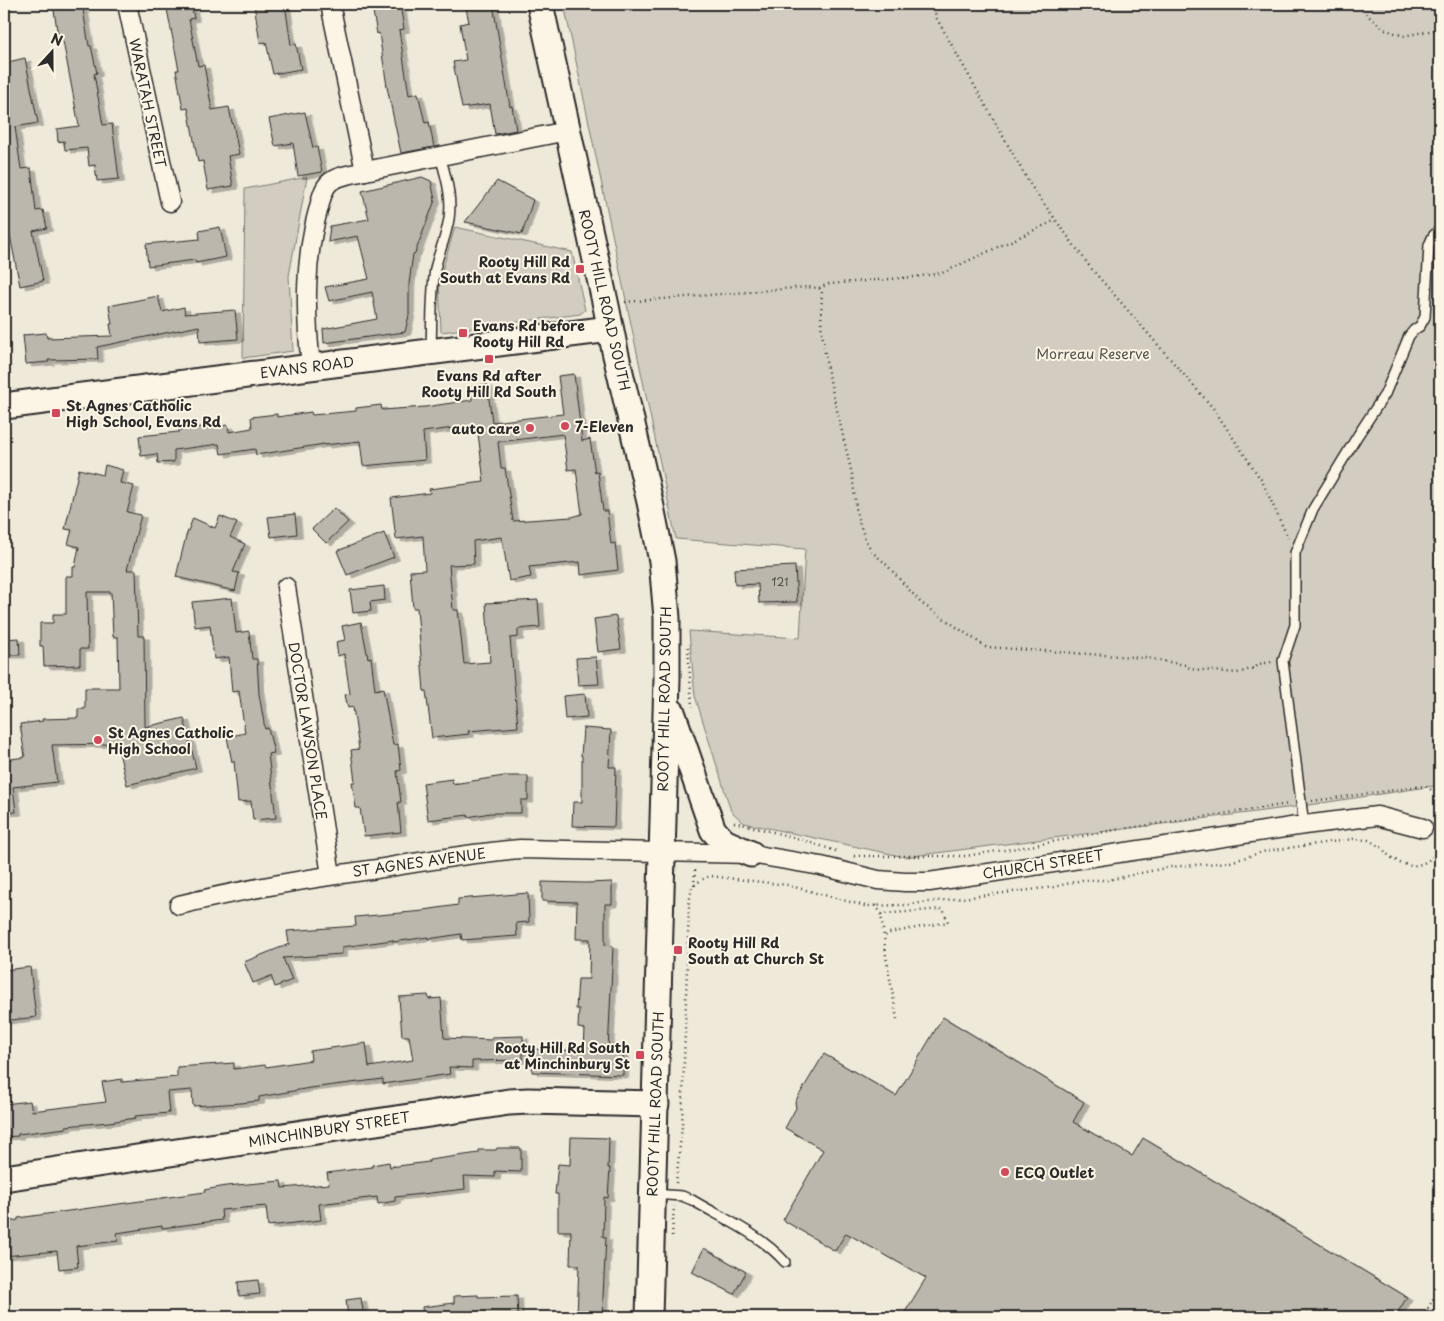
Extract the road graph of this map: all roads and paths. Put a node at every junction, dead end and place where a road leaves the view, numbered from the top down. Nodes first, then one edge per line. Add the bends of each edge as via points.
1 (127, 4) edge
2 (330, 4) edge
3 (540, 4) edge
4 (932, 4) edge
5 (1354, 4) edge
6 (1440, 29) edge
7 (567, 131) junction
8 (440, 156) junction
9 (365, 171) junction
10 (170, 202) dead end
11 (1056, 220) junction
12 (1440, 229) edge
13 (819, 288) junction
14 (621, 303) dead end
15 (610, 329) junction
16 (431, 352) junction
17 (311, 366) junction
18 (4, 406) edge
19 (1295, 553) junction
20 (286, 587) dead end
21 (688, 645) dead end
22 (1284, 661) junction
23 (667, 698) junction
24 (692, 710) dead end
25 (1440, 800) edge
26 (1301, 802) junction
27 (728, 818) dead end
28 (1304, 825) junction
29 (1423, 828) dead end
30 (1440, 847) edge
31 (662, 852) junction
32 (842, 853) dead end
33 (751, 854) junction
34 (850, 856) dead end
35 (331, 875) junction
36 (179, 905) dead end
37 (876, 906) junction
38 (881, 914) junction
39 (884, 937) junction
40 (898, 1019) dead end
41 (656, 1104) junction
42 (4, 1178) edge
43 (664, 1195) junction
44 (670, 1243) dead end
45 (785, 1262) dead end
46 (1440, 1287) edge
47 (649, 1317) edge
48 (1423, 1317) edge

1 - 10 street, WARATAH STREET
2 - 9 street
3 - 7 main road, ROOTY HILL ROAD SOUTH
4 - 11 path via 937,19 1031,186
5 - 6 path via 1384,29 1403,36
7 - 8 street
7 - 15 main road, ROOTY HILL ROAD SOUTH
8 - 9 street
8 - 16 lane via 450,207 432,292
9 - 17 street via 330,182 323,193 314,224 306,298
11 - 13 path via 942,273 829,284
11 - 19 path via 1090,266 1213,408 1262,481
12 - 19 lane via 1429,245 1423,322 1409,336 1385,394 1313,509
13 - 14 path
13 - 22 path via 822,291 821,324 826,368 852,474 857,516 872,552 922,604 986,647 1147,658 1191,669 1238,673 1260,664
15 - 16 main road, EVANS ROAD
15 - 23 main road, ROOTY HILL ROAD SOUTH via 662,561 667,618
16 - 17 main road, EVANS ROAD
17 - 18 main road, EVANS ROAD
19 - 22 lane via 1295,625
20 - 35 street, DOCTOR LAWSON PLACE
21 - 24 path
22 - 26 lane
23 - 31 main road, ROOTY HILL ROAD SOUTH
23 - 33 main road via 714,830 724,842
25 - 26 path via 1425,786
26 - 28 lane
26 - 34 path via 965,856
27 - 32 path via 734,823
28 - 29 street, CHURCH STREET via 1377,816
28 - 33 street, CHURCH STREET via 929,882 878,880
30 - 37 path via 1432,858 1411,866 1400,863 1368,840 1353,839 1266,851 1230,862 1170,867 1108,880 1082,880 1054,887 949,901
31 - 33 street, CHURCH STREET
31 - 35 street, ST AGNES AVENUE via 520,849
31 - 41 main road, ROOTY HILL ROAD SOUTH
35 - 36 street, ST AGNES AVENUE
37 - 38 path
37 - 43 path via 865,906 788,885 725,876 710,876 692,887 682,1117
38 - 39 path
38 - 39 path via 943,909 948,922 888,932
39 - 40 path
41 - 42 main road, MINCHINBURY STREET via 509,1102
41 - 43 main road, ROOTY HILL ROAD SOUTH
43 - 44 path via 673,1233
43 - 45 lane via 692,1200 762,1240
43 - 47 main road, ROOTY HILL ROAD SOUTH
46 - 48 path

